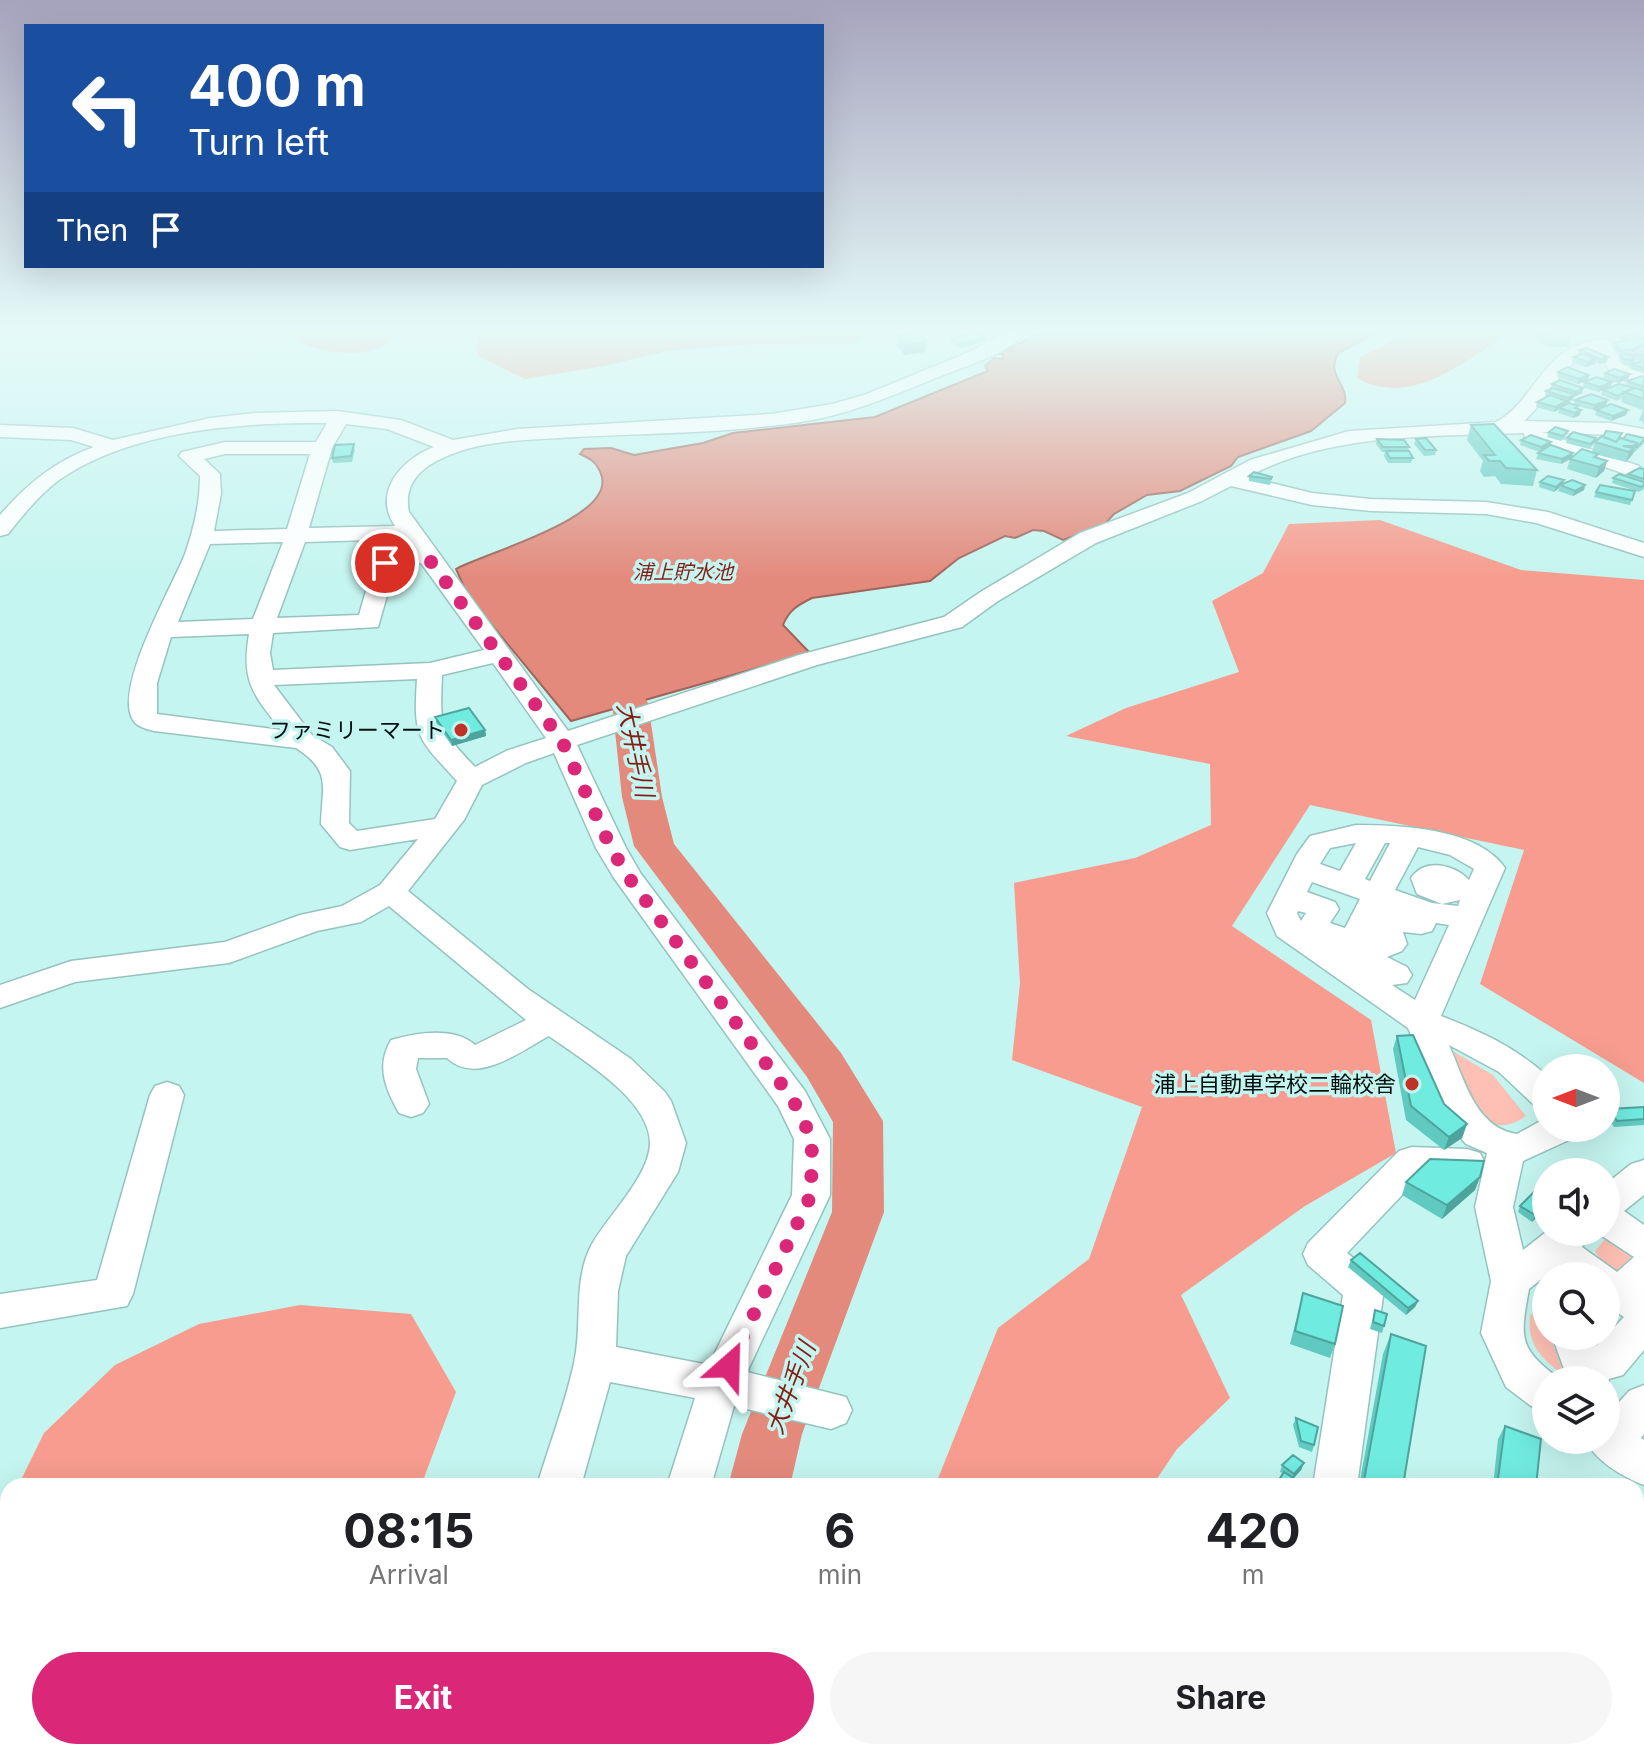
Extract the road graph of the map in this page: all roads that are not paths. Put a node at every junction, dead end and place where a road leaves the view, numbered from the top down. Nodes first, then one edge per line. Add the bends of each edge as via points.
1 (801, 414) edge
2 (1523, 414) edge
3 (1644, 415) edge
4 (340, 418) junction
5 (1505, 428) junction
6 (1610, 429) junction
7 (0, 431) edge
8 (170, 431) junction
9 (73, 434) junction
10 (1644, 435) edge
11 (114, 447) junction
12 (322, 448) junction
13 (454, 448) junction
14 (1631, 467) edge
15 (1227, 479) junction
16 (0, 529) edge
17 (410, 532) junction
18 (296, 536) junction
19 (201, 538) junction
20 (1644, 550) edge
21 (426, 555) junction
22 (262, 627) junction
23 (162, 630) junction
24 (498, 654) junction
25 (430, 671) junction
26 (261, 678) junction
27 (303, 741) junction
28 (562, 741) junction
29 (471, 780) junction
30 (445, 826) junction
31 (1385, 839) junction
32 (1440, 882) junction
33 (1319, 885) junction
34 (391, 892) junction
35 (1378, 894) junction
36 (1468, 917) junction
37 (1356, 946) junction
38 (1391, 986) junction
39 (0, 997) edge
40 (552, 1021) junction
41 (1422, 1021) junction
42 (1532, 1080) edge
43 (167, 1095) dead end
44 (411, 1104) dead end
45 (1534, 1142) edge
46 (1505, 1154) junction
47 (1624, 1200) edge
48 (1644, 1245) edge
49 (1546, 1259) edge
50 (0, 1311) edge
51 (595, 1361) junction
52 (1532, 1382) edge
53 (719, 1387) junction
54 (1644, 1404) edge
55 (831, 1410) dead end
56 (1620, 1438) edge
57 (561, 1478) edge
58 (691, 1478) edge
59 (1336, 1478) edge

1 - 13 street via 522,434
2 - 5 street
3 - 6 street
4 - 8 street
4 - 12 street
4 - 13 street via 406,428
5 - 6 street
5 - 14 street
5 - 15 street via 1349,437 1257,464
6 - 10 street
7 - 9 street
8 - 9 street
8 - 11 street
9 - 11 street
11 - 16 street via 55,473
12 - 18 street
12 - 19 street via 225,448 189,456 210,474 212,491
13 - 17 street via 419,463 399,484 395,508
15 - 20 street via 1312,499 1513,512
15 - 28 street via 1195,497 1088,538 953,622 808,660
17 - 18 street
17 - 21 street
18 - 19 street
18 - 22 street
19 - 23 street
21 - 22 street via 385,563 369,622
21 - 24 street
22 - 23 street
22 - 26 street
23 - 27 street via 145,669 144,718
24 - 25 street
24 - 28 street
25 - 26 street
25 - 29 street via 427,722 436,742
26 - 27 street via 262,689
27 - 30 street via 336,771 335,824 350,841
28 - 29 street
28 - 53 street via 629,878 793,1100 812,1139 811,1195
29 - 30 street
30 - 34 street
31 - 32 street
31 - 33 street
31 - 33 street via 1334,836 1318,843
31 - 35 street
32 - 35 street
32 - 36 street
32 - 36 street via 1486,861 1490,868
32 - 37 street via 1385,924 1391,944
32 - 38 street
33 - 35 street
33 - 37 street via 1324,909 1312,928
34 - 39 street via 350,915 311,922 229,952 71,972
34 - 40 street
35 - 37 street
36 - 41 street
37 - 38 street
38 - 41 street
40 - 44 street via 478,1058 444,1044 403,1049 397,1067
40 - 51 street via 619,1068 653,1101 668,1143 660,1172 607,1253 598,1291
41 - 42 street via 1470,1040
41 - 46 street via 1465,1119
43 - 50 street via 113,1294
45 - 46 street
46 - 49 street via 1494,1207
46 - 59 street via 1412,1161 1322,1254 1364,1289
47 - 48 street
49 - 52 street via 1501,1333 1521,1374
51 - 53 street
51 - 57 street
53 - 55 street via 765,1392
53 - 58 street
54 - 56 street

